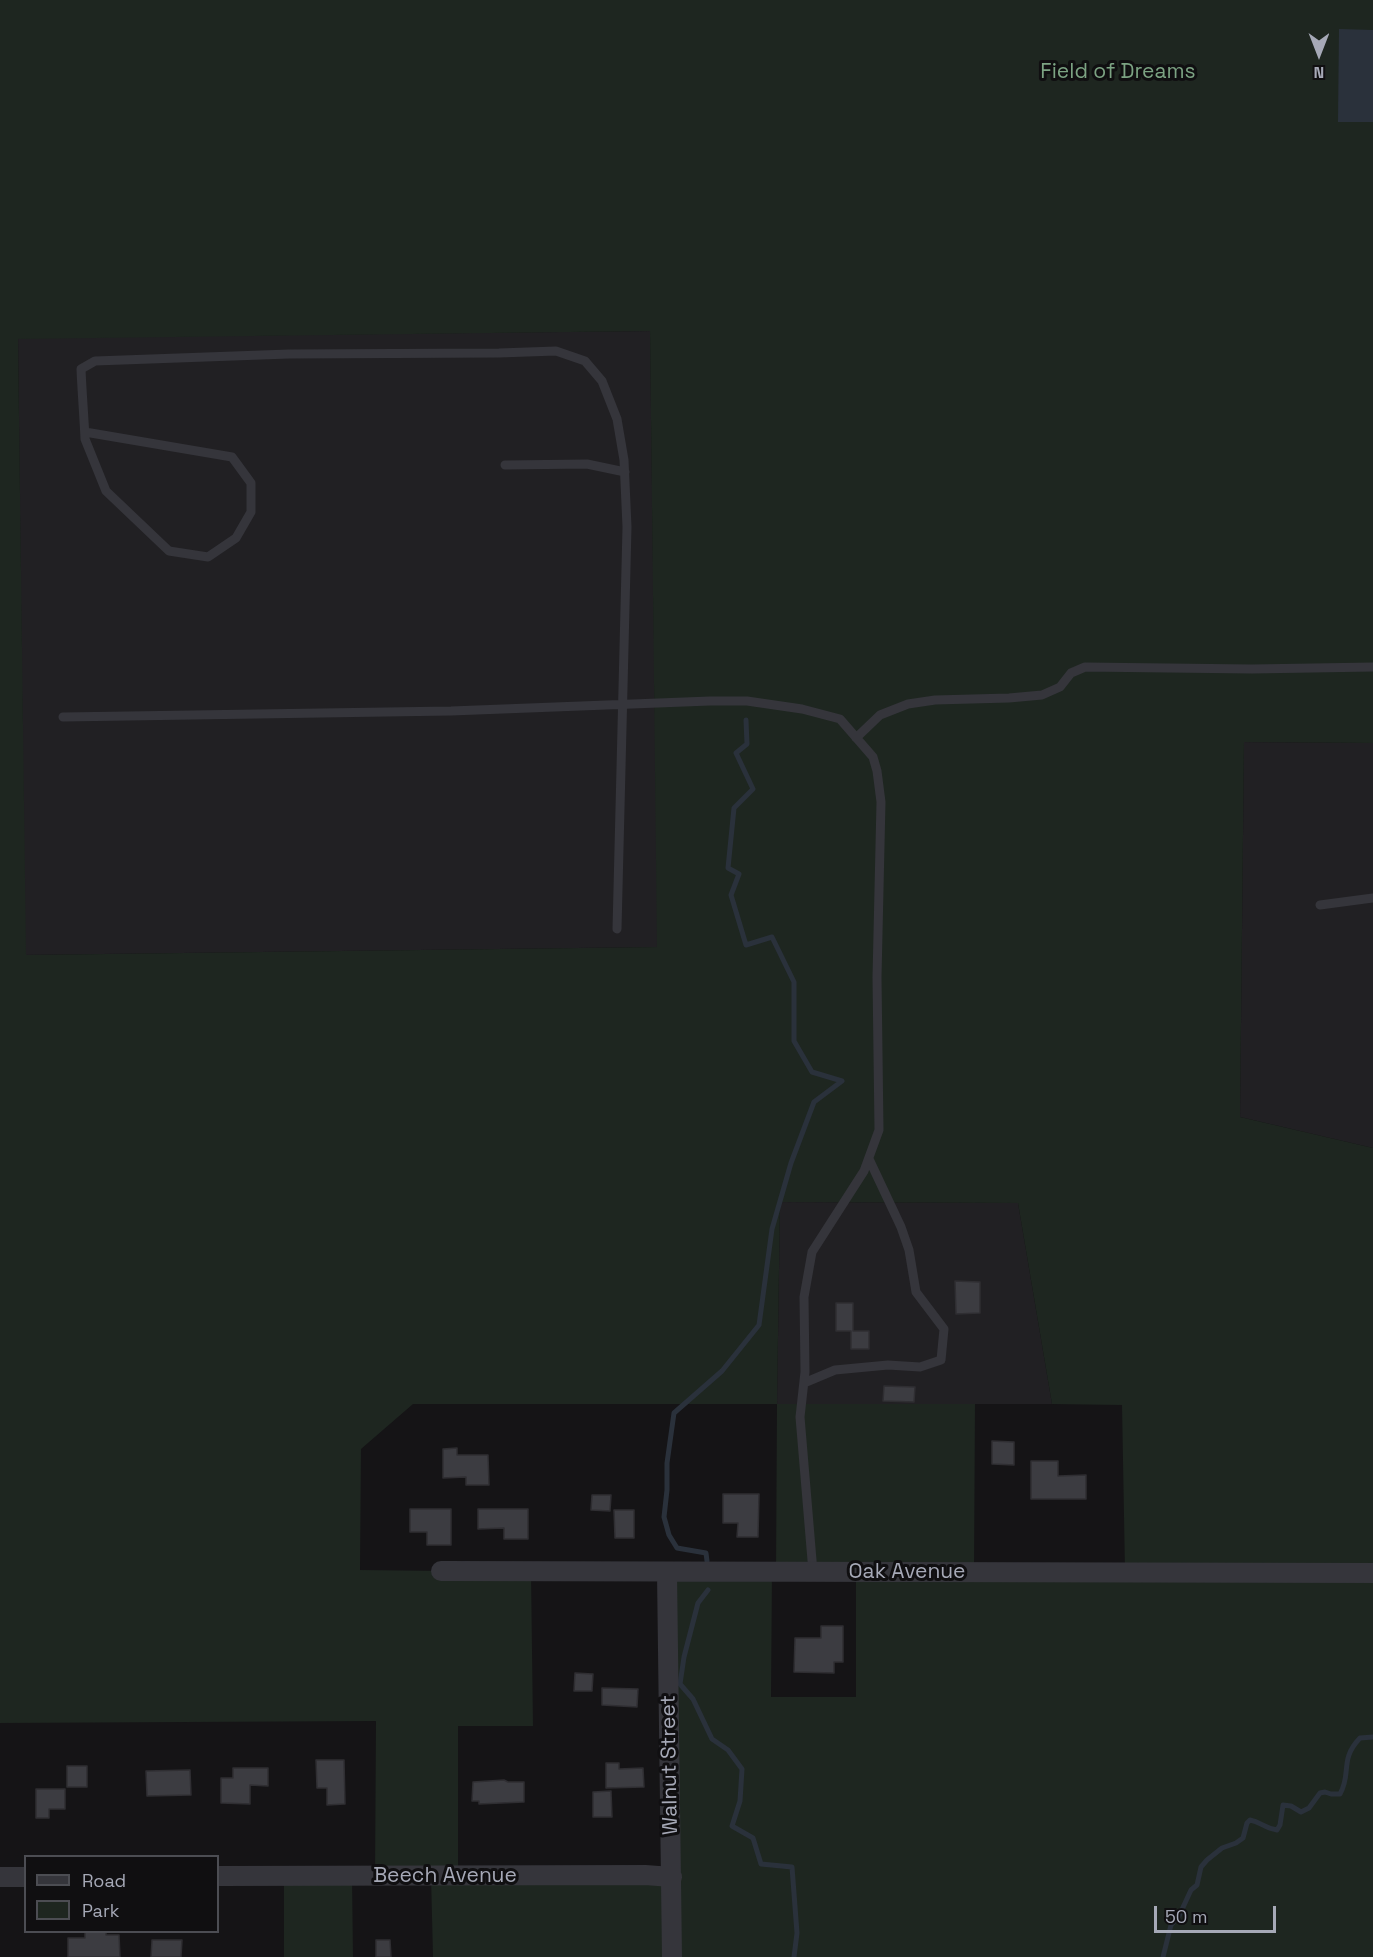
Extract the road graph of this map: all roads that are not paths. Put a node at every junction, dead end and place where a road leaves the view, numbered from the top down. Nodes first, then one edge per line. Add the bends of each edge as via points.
1 (85, 432) junction
2 (505, 465) dead end
3 (625, 472) junction
4 (1373, 668) edge
5 (623, 705) junction
6 (63, 717) dead end
7 (856, 738) junction
8 (1373, 898) edge
9 (1320, 905) dead end
10 (617, 929) dead end
11 (869, 1159) junction
12 (804, 1383) junction
13 (441, 1571) dead end
14 (813, 1572) junction
15 (667, 1573) junction
16 (1373, 1574) edge
17 (219, 1876) edge
18 (0, 1877) edge
19 (24, 1877) edge
20 (672, 1877) junction
21 (672, 1957) edge

1 - 1 lane via 232,457 251,483 251,512 236,538 208,557 169,551 106,491
1 - 3 lane via 81,369 95,361 556,351 585,362 602,381 617,419
2 - 3 lane via 587,464
3 - 5 lane
4 - 7 lane via 1085,667 1071,673 1060,687 1042,695 908,704 880,715
5 - 6 lane
5 - 7 lane via 747,701 802,708 840,719
5 - 10 lane
7 - 11 lane via 873,757 881,802 879,1130
8 - 9 lane
11 - 12 lane via 812,1252 804,1298
11 - 12 lane via 901,1227 916,1292 944,1329 941,1359 920,1367 888,1365 835,1370
12 - 14 lane via 800,1417
13 - 15 street, Oak Avenue
14 - 15 street, Oak Avenue
14 - 16 street, Oak Avenue
15 - 20 street, Walnut Street
17 - 20 street, Beech Avenue
18 - 19 street
20 - 21 street, Walnut Street

